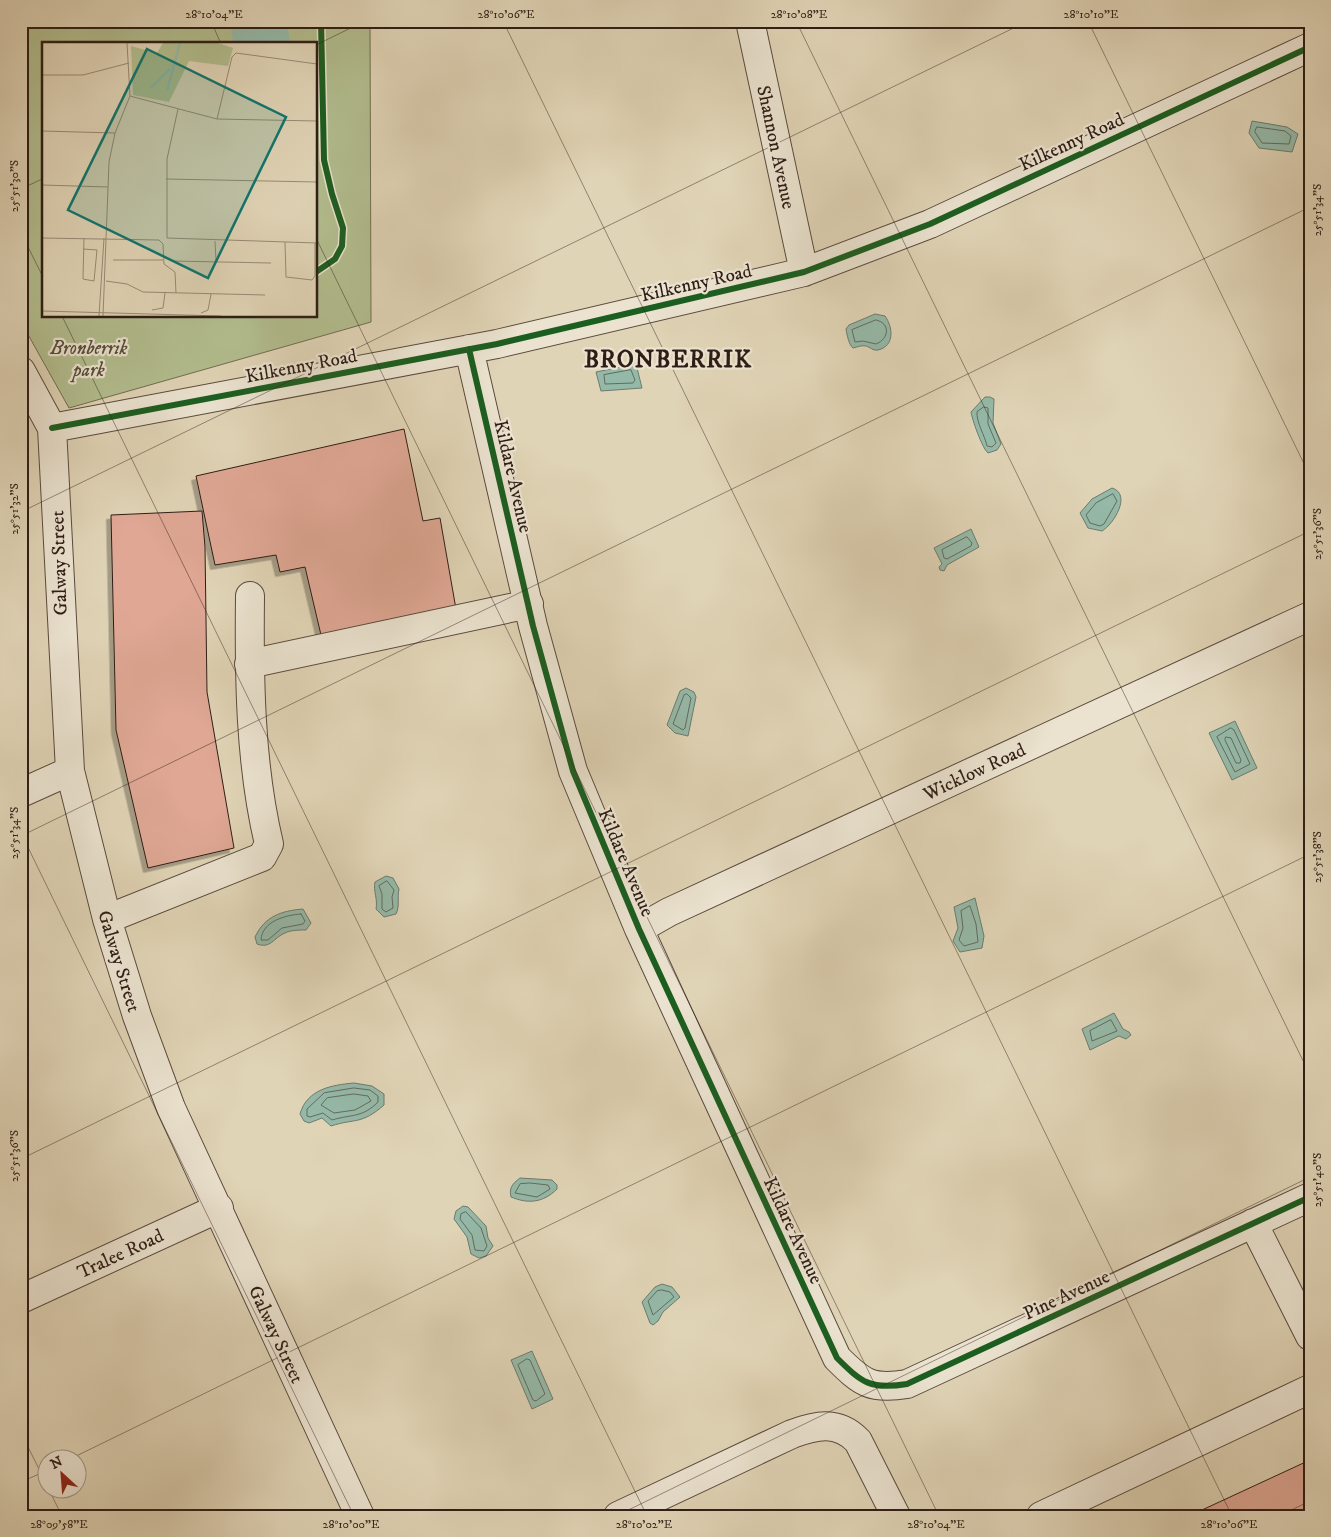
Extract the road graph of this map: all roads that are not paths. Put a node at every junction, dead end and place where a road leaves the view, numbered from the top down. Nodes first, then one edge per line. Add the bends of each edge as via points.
1 (750, 21) edge
2 (1310, 47) edge
3 (804, 272) junction
4 (469, 349) junction
5 (21, 372) edge
6 (52, 428) junction
7 (250, 596) dead end
8 (529, 604) junction
9 (1310, 616) edge
10 (249, 664) junction
11 (70, 771) junction
12 (21, 793) edge
13 (107, 919) junction
14 (639, 929) junction
15 (1310, 1197) edge
16 (219, 1208) junction
17 (1254, 1223) junction
18 (21, 1299) edge
19 (1310, 1336) edge
20 (837, 1358) joint
21 (1310, 1389) edge
22 (360, 1516) edge
23 (618, 1516) edge
24 (896, 1516) edge
25 (1041, 1516) edge

1 - 3 street, Shannon Avenue
2 - 3 street, Kilkenny Road via 930,224
3 - 4 street, Kilkenny Road
4 - 6 street, Kilkenny Road
4 - 8 street, Kildare Avenue
5 - 6 street, Galway Street
6 - 11 street, Galway Street
7 - 10 street
8 - 10 street
8 - 14 street, Kildare Avenue via 572,771
9 - 14 street, Wicklow Road via 669,912
10 - 13 street via 259,800 269,844 266,851 262,857
11 - 12 street
11 - 13 street, Galway Street
13 - 16 street, Galway Street via 137,1016 171,1108
14 - 20 street, Kildare Avenue
15 - 17 street, Pine Avenue
16 - 18 street, Tralee Road
16 - 22 street, Galway Street
17 - 19 street
17 - 20 street, Pine Avenue via 907,1384 884,1388 868,1383 856,1377
21 - 25 street
23 - 24 street via 814,1426 851,1433

